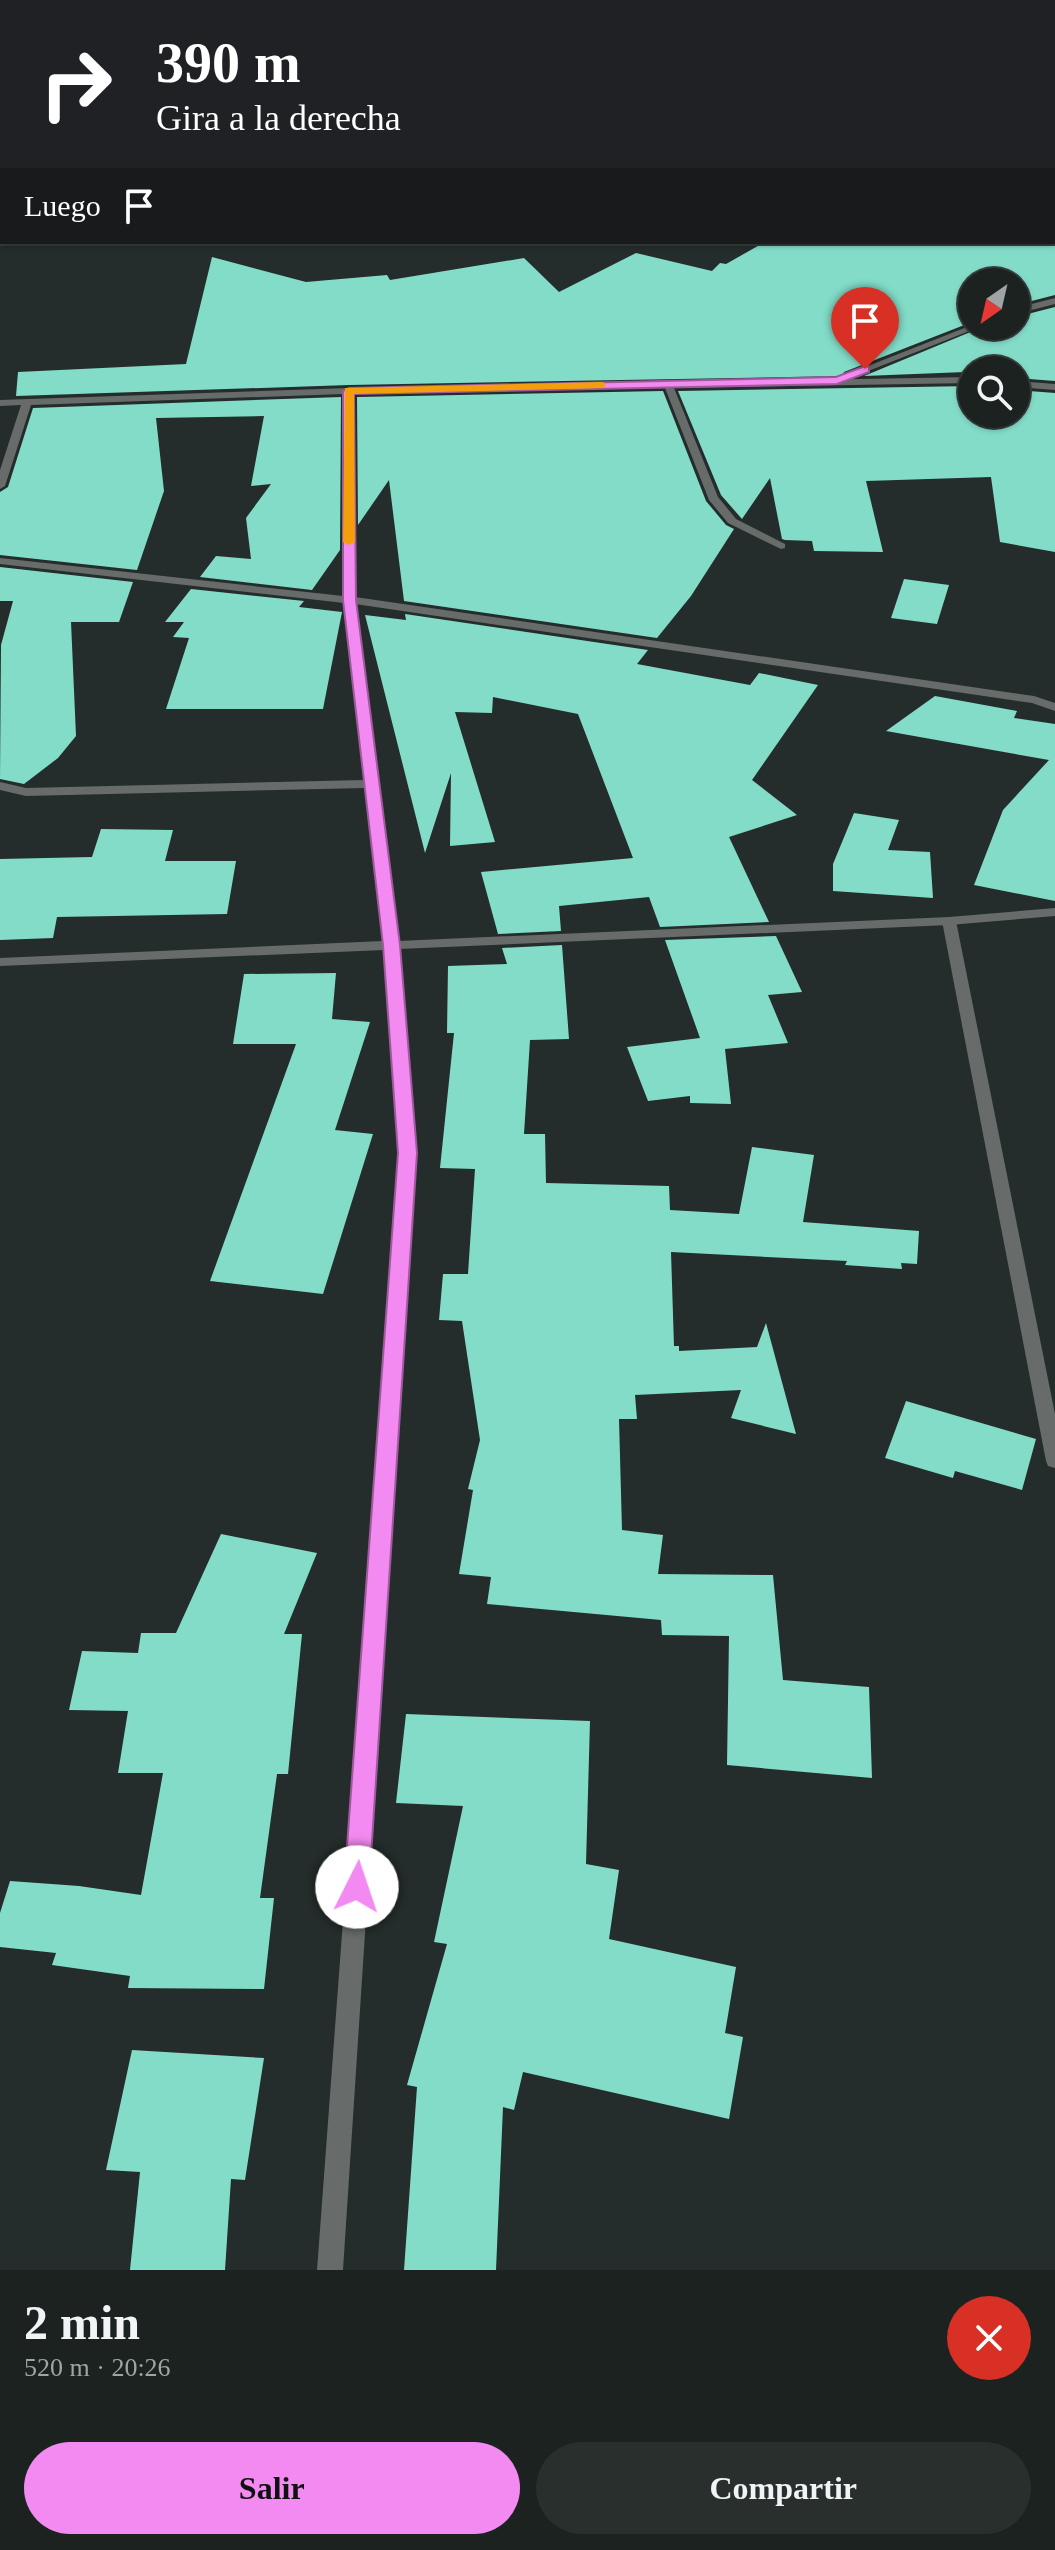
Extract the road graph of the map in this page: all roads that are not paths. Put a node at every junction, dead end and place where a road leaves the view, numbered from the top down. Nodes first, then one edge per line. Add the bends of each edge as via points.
1 (1055, 301) edge
2 (1030, 307) edge
3 (958, 334) edge
4 (837, 380) junction
5 (958, 380) edge
6 (668, 384) junction
7 (1030, 385) edge
8 (1055, 387) edge
9 (349, 391) junction
10 (27, 401) junction
11 (0, 403) edge
12 (0, 486) edge
13 (781, 546) dead end
14 (0, 561) edge
15 (349, 600) junction
16 (1055, 696) edge
17 (1034, 700) junction
18 (1055, 707) edge
19 (370, 784) junction
20 (0, 786) edge
21 (1055, 912) edge
22 (949, 921) junction
23 (391, 945) junction
24 (0, 962) edge
25 (1055, 1461) edge
26 (330, 2270) edge

1 - 2 street
3 - 4 street
4 - 5 street
4 - 6 street
6 - 9 street
6 - 13 street via 713,498 732,521
7 - 8 street
9 - 10 street
9 - 15 street
10 - 11 street
10 - 12 street
14 - 15 street
15 - 17 street
15 - 19 street
16 - 17 street
17 - 18 street
19 - 20 street via 26,792
19 - 23 street
21 - 22 street
22 - 23 street
22 - 25 street
23 - 24 street
23 - 26 street via 408,1153

